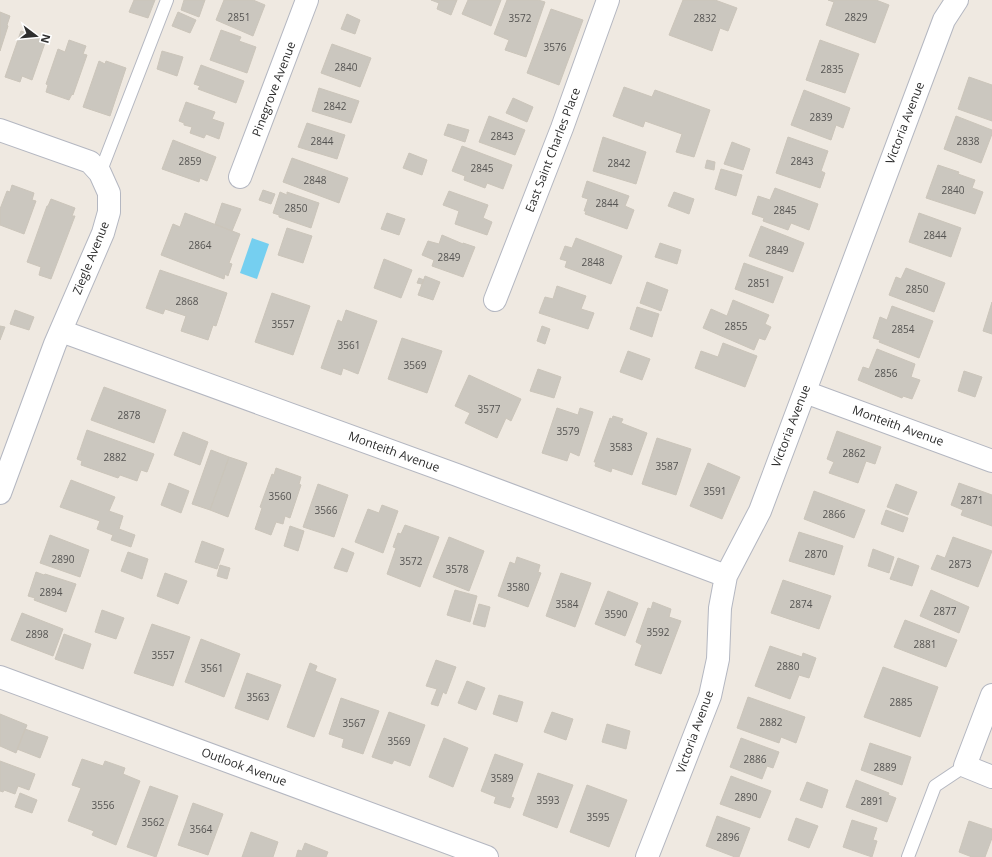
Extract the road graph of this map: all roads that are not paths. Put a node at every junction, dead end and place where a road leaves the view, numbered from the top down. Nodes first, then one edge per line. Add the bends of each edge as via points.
1 (167, 0) edge
2 (307, 0) edge
3 (608, 0) edge
4 (957, 0) edge
5 (0, 130) edge
6 (100, 173) junction
7 (240, 177) dead end
8 (495, 300) dead end
9 (61, 331) junction
10 (805, 392) junction
11 (992, 462) edge
12 (0, 493) edge
13 (726, 576) junction
14 (0, 677) edge
15 (992, 695) edge
16 (965, 766) junction
17 (992, 777) edge
18 (487, 857) edge
19 (647, 857) edge
20 (908, 857) edge

1 - 6 lane
2 - 7 street, Pinegrove Avenue
3 - 8 street, East Saint Charles Place via 562,128
4 - 10 street, Victoria Avenue via 944,20
5 - 6 street via 90,162
6 - 9 street, Ziegle Avenue via 109,193 109,212 103,233
9 - 12 street, Ziegle Avenue
9 - 13 street, Monteith Avenue
10 - 11 street, Monteith Avenue
10 - 13 street, Victoria Avenue via 760,511
13 - 19 street, Victoria Avenue via 720,608 718,658 710,696
14 - 18 street, Outlook Avenue
15 - 16 street
16 - 17 street
16 - 20 lane via 935,786

